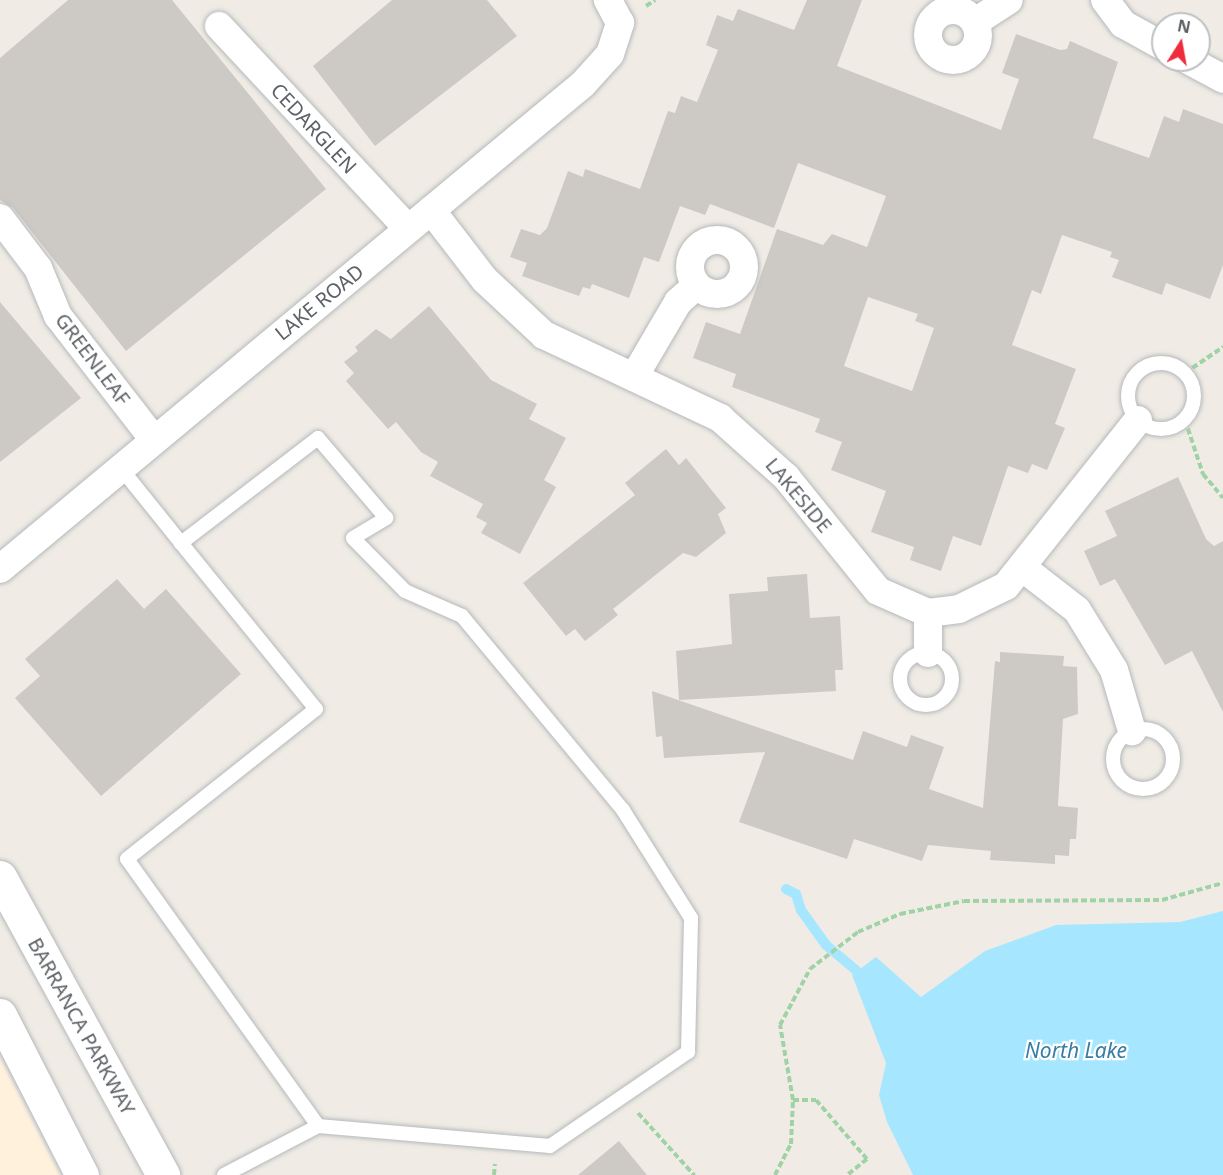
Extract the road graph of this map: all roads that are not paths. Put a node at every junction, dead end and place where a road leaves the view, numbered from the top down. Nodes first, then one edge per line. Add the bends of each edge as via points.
1 (1009, 0) edge
2 (1105, 0) edge
3 (614, 12) edge
4 (975, 22) dead end
5 (219, 26) dead end
6 (1151, 39) edge
7 (431, 210) junction
8 (0, 218) edge
9 (408, 229) junction
10 (696, 286) dead end
11 (634, 377) junction
12 (1138, 420) junction
13 (152, 437) junction
14 (119, 465) junction
15 (181, 543) junction
16 (1023, 568) junction
17 (0, 569) edge
18 (928, 613) junction
19 (928, 653) dead end
20 (1132, 730) junction
21 (0, 878) edge
22 (0, 1015) edge
23 (318, 1126) junction
24 (82, 1175) edge
25 (163, 1175) edge
26 (224, 1175) edge

1 - 4 street
2 - 6 street via 1123,24
3 - 7 street, LAKE ROAD via 610,54 582,84
5 - 9 street, CEDARGLEN
7 - 9 street, LAKE ROAD
7 - 11 street, LAKESIDE via 485,280 544,334
8 - 13 street, GREENLEAF via 38,268 58,316
9 - 13 street, LAKE ROAD
10 - 11 street via 678,302
11 - 18 street, LAKESIDE via 720,418 757,447 878,591
12 - 12 lane via 1162,430 1185,420 1195,396 1185,373 1161,363 1137,373 1128,397
12 - 16 street
13 - 14 street, LAKE ROAD
14 - 15 lane
14 - 17 street, LAKE ROAD
15 - 23 lane via 316,709 127,859
15 - 23 lane via 318,438 386,518 353,538 405,591 462,616 623,810 691,918 688,1052 550,1146
16 - 18 street via 987,599
16 - 20 street via 1077,610 1114,670
18 - 19 street
20 - 20 lane via 1115,744 1113,768 1128,786 1152,788 1170,773 1172,749 1157,731
21 - 25 main road, BARRANCA PARKWAY
22 - 24 main road
23 - 26 lane

